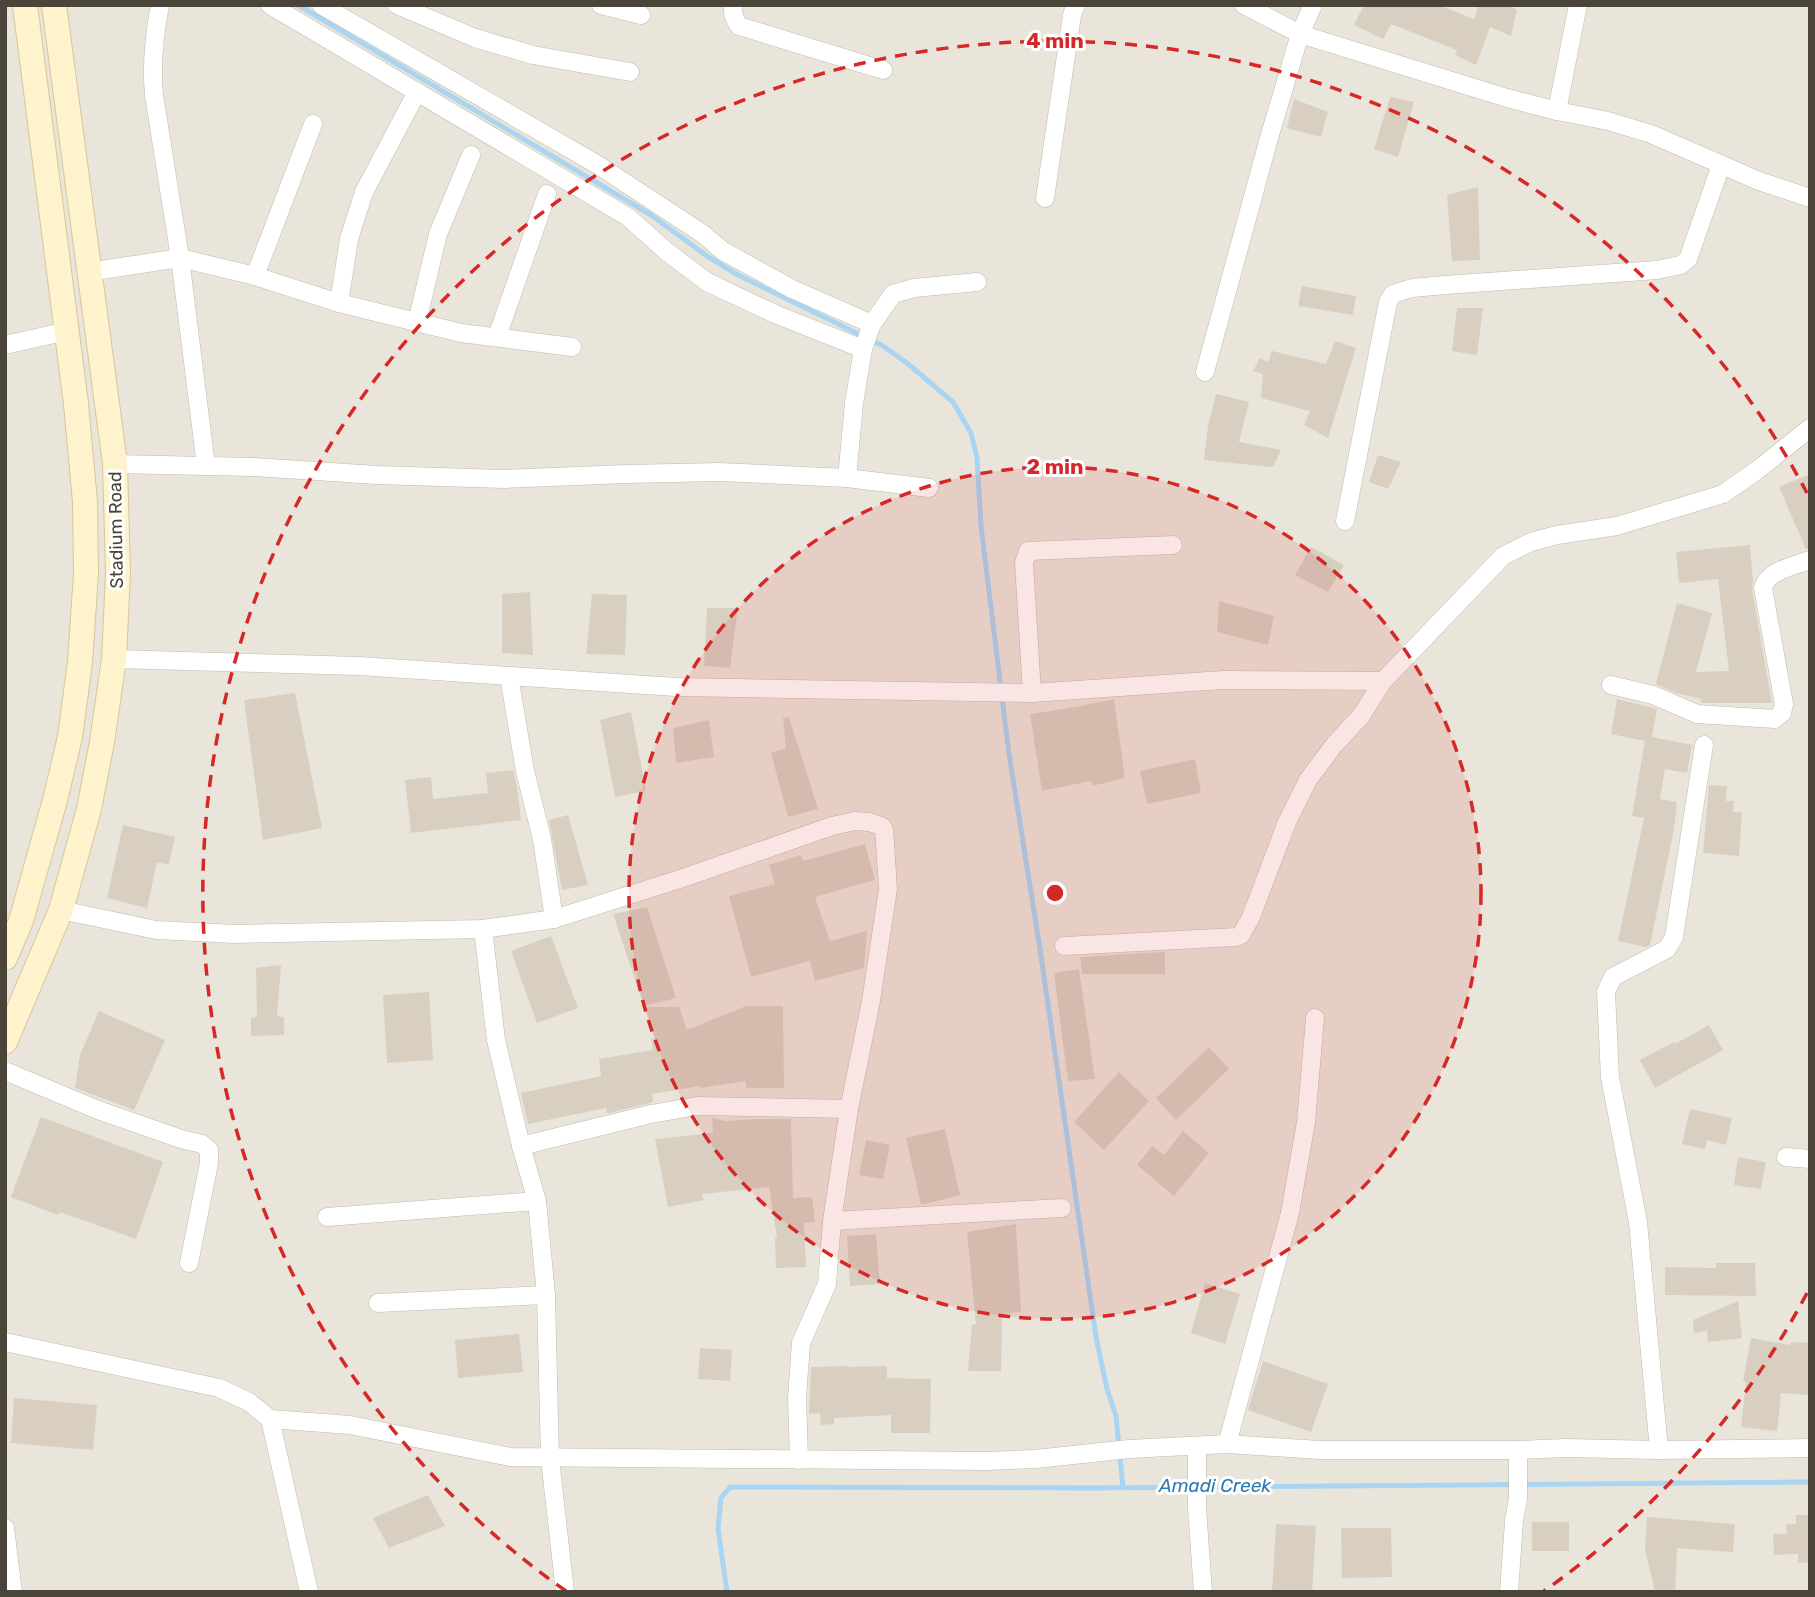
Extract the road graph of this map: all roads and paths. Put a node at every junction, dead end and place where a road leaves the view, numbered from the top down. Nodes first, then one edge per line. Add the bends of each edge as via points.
1 (25, 5) edge
2 (54, 5) edge
3 (160, 5) edge
4 (270, 5) edge
5 (321, 5) edge
6 (397, 5) edge
7 (601, 5) edge
8 (734, 5) edge
9 (1076, 5) edge
10 (1244, 5) edge
11 (1312, 5) edge
12 (1578, 5) edge
13 (641, 15) dead end
14 (1300, 34) junction
15 (883, 70) dead end
16 (630, 72) dead end
17 (417, 92) junction
18 (1557, 111) junction
19 (313, 124) dead end
20 (471, 155) dead end
21 (1721, 165) junction
22 (547, 194) dead end
23 (1045, 198) dead end
24 (1810, 198) edge
25 (180, 258) junction
26 (88, 272) junction
27 (255, 276) junction
28 (977, 282) dead end
29 (339, 303) junction
30 (417, 321) junction
31 (872, 324) junction
32 (67, 331) junction
33 (497, 337) junction
34 (5, 345) edge
35 (572, 347) dead end
36 (863, 349) junction
37 (1205, 372) dead end
38 (1810, 428) edge
39 (115, 464) junction
40 (206, 466) junction
41 (847, 478) junction
42 (929, 488) dead end
43 (1345, 521) dead end
44 (1173, 545) dead end
45 (1810, 560) edge
46 (114, 659) junction
47 (509, 676) junction
48 (1383, 681) junction
49 (1611, 685) dead end
50 (1024, 693) junction
51 (1704, 745) dead end
52 (55, 800) junction
53 (89, 810) junction
54 (61, 910) junction
55 (13, 916) edge
56 (554, 919) junction
57 (484, 929) junction
58 (1064, 946) dead end
59 (5, 958) edge
60 (1315, 1018) dead end
61 (5, 1042) edge
62 (5, 1072) edge
63 (849, 1109) junction
64 (521, 1146) junction
65 (1786, 1157) dead end
66 (1810, 1158) edge
67 (537, 1201) junction
68 (1062, 1208) dead end
69 (327, 1217) dead end
70 (832, 1220) junction
71 (189, 1263) dead end
72 (546, 1295) junction
73 (378, 1303) dead end
74 (5, 1342) edge
75 (270, 1419) junction
76 (1227, 1444) junction
77 (1810, 1448) edge
78 (1518, 1450) junction
79 (1659, 1450) junction
80 (1197, 1454) junction
81 (550, 1458) junction
82 (799, 1460) junction
83 (5, 1528) edge
84 (13, 1592) edge
85 (310, 1592) edge
86 (565, 1592) edge
87 (1203, 1592) edge
88 (1509, 1592) edge

1 - 32 main road, Stadium Road
2 - 26 main road, Stadium Road
3 - 25 street via 151,69
4 - 17 street
5 - 31 street via 598,164 723,251 792,289
6 - 16 street via 475,38 533,55
7 - 13 street
8 - 15 street via 739,26
9 - 23 street
10 - 14 street
11 - 14 street
12 - 18 street
14 - 18 street
14 - 37 street
17 - 29 street via 364,192 349,239
17 - 36 street via 628,217 707,282
18 - 21 street via 1651,134
19 - 27 street
20 - 30 street via 438,234
21 - 24 street
21 - 43 street via 1688,259 1681,265 1445,285 1393,294
22 - 33 street
25 - 26 street
25 - 27 street
25 - 40 street
26 - 39 main road, Stadium Road
27 - 29 street
28 - 31 street via 893,294
29 - 30 street
30 - 33 street
31 - 36 street
32 - 34 street
32 - 52 main road, Stadium Road via 85,502 86,573 79,674
33 - 35 street
36 - 41 street
38 - 48 street via 1723,494 1617,526 1531,542 1503,556
39 - 40 street
39 - 46 main road, Stadium Road via 118,573
40 - 41 street via 504,480 720,472
41 - 42 street
44 - 50 street via 1028,551 1024,563
45 - 49 street via 1771,575 1763,588 1784,704 1775,719 1697,714 1653,695
46 - 47 street via 359,666
46 - 53 main road, Stadium Road
47 - 50 street via 676,687
47 - 56 street
48 - 50 street via 1223,680
48 - 58 street via 1308,780 1241,935
51 - 79 street via 1674,937 1667,949 1613,977 1606,992 1609,1077 1638,1222
52 - 53 main road
52 - 55 main road, Stadium Road
53 - 54 main road, Stadium Road
54 - 57 street via 156,930 235,934
54 - 61 main road, Stadium Road
55 - 59 main road, Stadium Road
56 - 57 street
56 - 63 street via 832,826 855,821 881,827 888,889
57 - 64 street via 496,1040
60 - 76 street via 1306,1122 1290,1213
62 - 71 street via 209,1150
63 - 64 street via 697,1106
63 - 70 street
64 - 67 street
65 - 66 street
67 - 69 street
67 - 72 street
68 - 70 street
70 - 82 street via 827,1284 801,1343
72 - 73 street
72 - 81 street
74 - 75 street via 219,1388 249,1402
75 - 81 street via 350,1425 510,1457
75 - 85 street
76 - 78 street via 1320,1451
76 - 80 street
77 - 79 street
78 - 79 street
78 - 88 street
80 - 82 street via 1129,1449 988,1461
80 - 87 street
81 - 82 street
81 - 86 street
83 - 84 street

